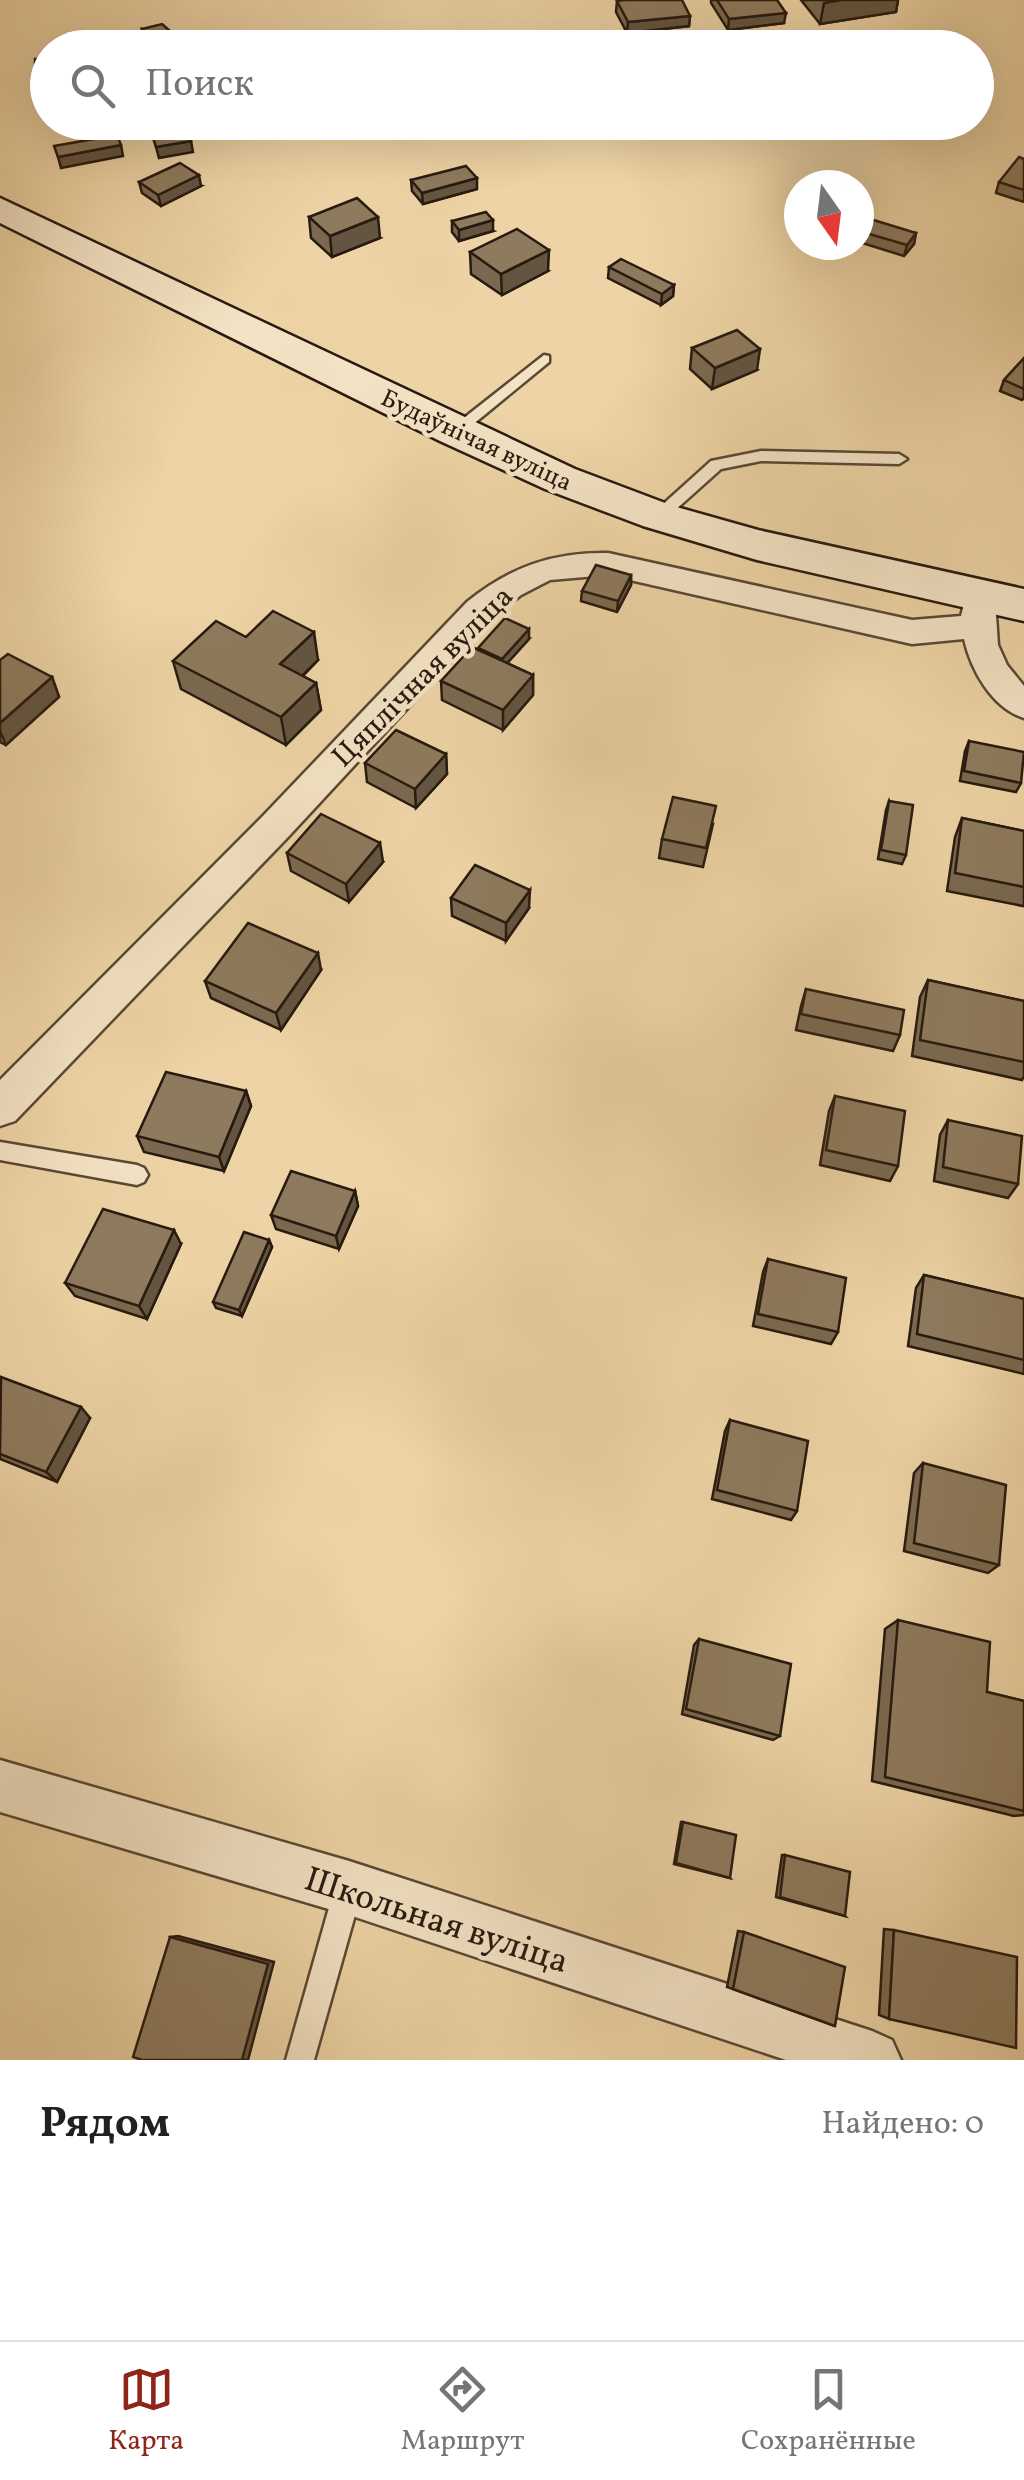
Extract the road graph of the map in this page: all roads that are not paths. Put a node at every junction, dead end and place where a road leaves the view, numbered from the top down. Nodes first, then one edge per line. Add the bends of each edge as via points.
1 (0, 209) edge
2 (544, 359) dead end
3 (455, 432) junction
4 (899, 459) dead end
5 (658, 516) junction
6 (1024, 605) edge
7 (978, 611) junction
8 (1024, 706) edge
9 (0, 1108) edge
10 (0, 1151) edge
11 (137, 1175) dead end
12 (0, 1786) edge
13 (349, 1888) junction
14 (300, 2060) edge
15 (872, 2060) edge

1 - 3 main road, Будаўнічая вуліца
2 - 3 lane
3 - 5 main road, Будаўнічая вуліца
4 - 5 lane via 761,456 716,464
5 - 7 main road, Будаўнічая вуліца
6 - 7 main road, Будаўнічая вуліца
7 - 8 street via 991,670
7 - 9 street, Цяплічная вуліца via 912,632 608,564 572,562 513,581
10 - 11 lane
12 - 13 street, Школьная вуліца
13 - 14 lane
13 - 15 street, Школьная вуліца

